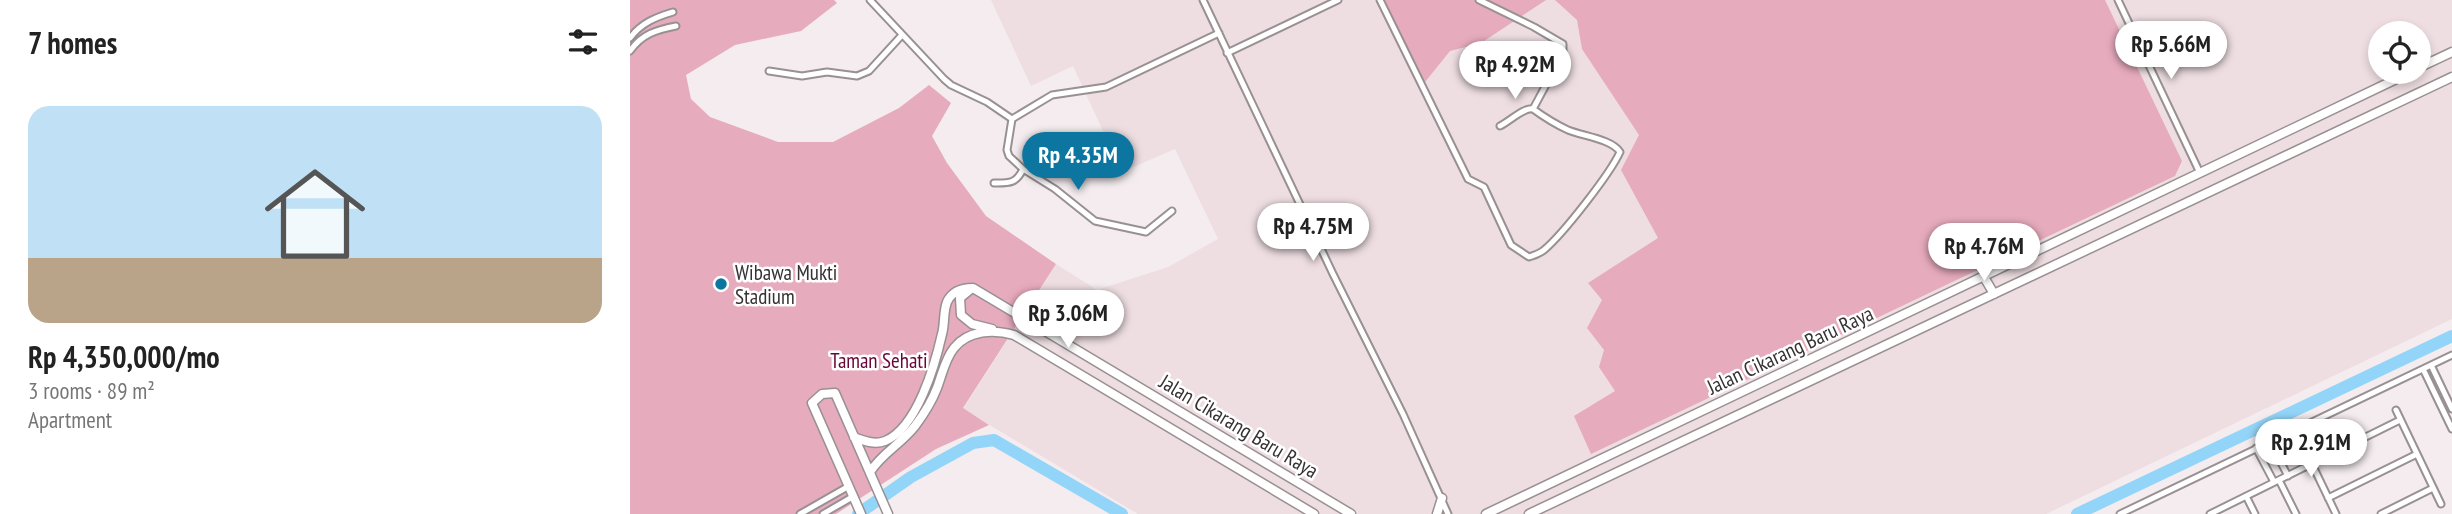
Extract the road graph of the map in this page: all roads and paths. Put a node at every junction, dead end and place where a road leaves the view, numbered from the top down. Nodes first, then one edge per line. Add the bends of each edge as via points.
1 (870, 0) edge
2 (1203, 0) edge
3 (1338, 0) edge
4 (1380, 0) edge
5 (1479, 0) edge
6 (2118, 0) edge
7 (673, 12) dead end
8 (676, 26) dead end
9 (1219, 33) junction
10 (902, 35) junction
11 (630, 38) edge
12 (630, 51) edge
13 (2452, 52) edge
14 (1227, 53) junction
15 (2431, 62) edge
16 (769, 71) dead end
17 (2452, 76) edge
18 (2386, 84) edge
19 (1533, 108) junction
20 (1012, 119) junction
21 (1500, 125) dead end
22 (1023, 169) junction
23 (2200, 173) junction
24 (994, 183) dead end
25 (1172, 211) dead end
26 (1984, 277) junction
27 (973, 288) junction
28 (1994, 294) junction
29 (999, 330) junction
30 (2452, 355) edge
31 (2431, 365) junction
32 (2423, 369) junction
33 (2452, 409) edge
34 (2396, 410) dead end
35 (2400, 420) junction
36 (2452, 429) edge
37 (854, 437) junction
38 (2270, 442) junction
39 (2256, 448) junction
40 (2417, 454) junction
41 (2312, 464) junction
42 (870, 472) junction
43 (2288, 476) junction
44 (2277, 481) junction
45 (849, 486) junction
46 (2434, 488) junction
47 (854, 496) junction
48 (2246, 496) junction
49 (1442, 498) junction
50 (2329, 498) junction
51 (2441, 504) dead end
52 (800, 514) edge
53 (823, 514) edge
54 (862, 514) edge
55 (888, 514) edge
56 (1314, 514) edge
57 (1351, 514) edge
58 (1437, 514) edge
59 (1448, 514) edge
60 (1486, 514) edge
61 (1529, 514) edge
62 (2120, 514) edge
63 (2210, 514) edge
64 (2255, 514) edge
65 (2296, 514) edge
66 (2336, 514) edge
67 (2381, 514) edge

1 - 10 street
2 - 9 street
3 - 14 street
4 - 19 street via 1468,179 1485,187 1511,245 1529,257 1547,248 1620,152 1616,146 1549,120
5 - 19 street via 1563,44
6 - 23 street
7 - 11 street via 653,18
8 - 12 street via 639,38
9 - 14 street
9 - 20 street via 1106,87 1052,96
10 - 16 street via 869,71 857,76
10 - 20 street via 951,85
13 - 15 main road
14 - 49 street
17 - 28 main road, Jalan Cikarang Baru Raya
18 - 23 main road, Jalan Cikarang Baru Raya
19 - 21 street
20 - 22 street via 1007,150
22 - 24 street via 1015,181
22 - 25 street via 1101,224 1146,232
23 - 26 main road, Jalan Cikarang Baru Raya
26 - 28 main road
26 - 60 main road, Jalan Cikarang Baru Raya
27 - 29 main road, Jalan Cikarang Baru Raya via 960,298 961,314 972,324
27 - 37 main road via 957,290 947,301 926,385 899,432 873,443
27 - 57 main road, Jalan Cikarang Baru Raya
28 - 61 main road, Jalan Cikarang Baru Raya
29 - 42 main road via 960,341 923,415
29 - 56 main road, Jalan Cikarang Baru Raya
30 - 31 street
31 - 32 street
31 - 33 street
32 - 36 street
32 - 38 street
34 - 35 street
35 - 40 street
35 - 41 street
37 - 42 main road
37 - 45 main road via 835,393 816,398 812,403
38 - 39 street
38 - 43 street
39 - 44 street
39 - 62 street
40 - 46 street
40 - 50 street
41 - 43 street
41 - 50 street
42 - 55 main road
43 - 44 street
44 - 48 street
44 - 65 street
45 - 47 main road
45 - 52 street
46 - 51 street
46 - 67 street
47 - 53 street
47 - 54 main road
48 - 63 street
48 - 64 street
49 - 58 main road
49 - 59 street
50 - 66 street

